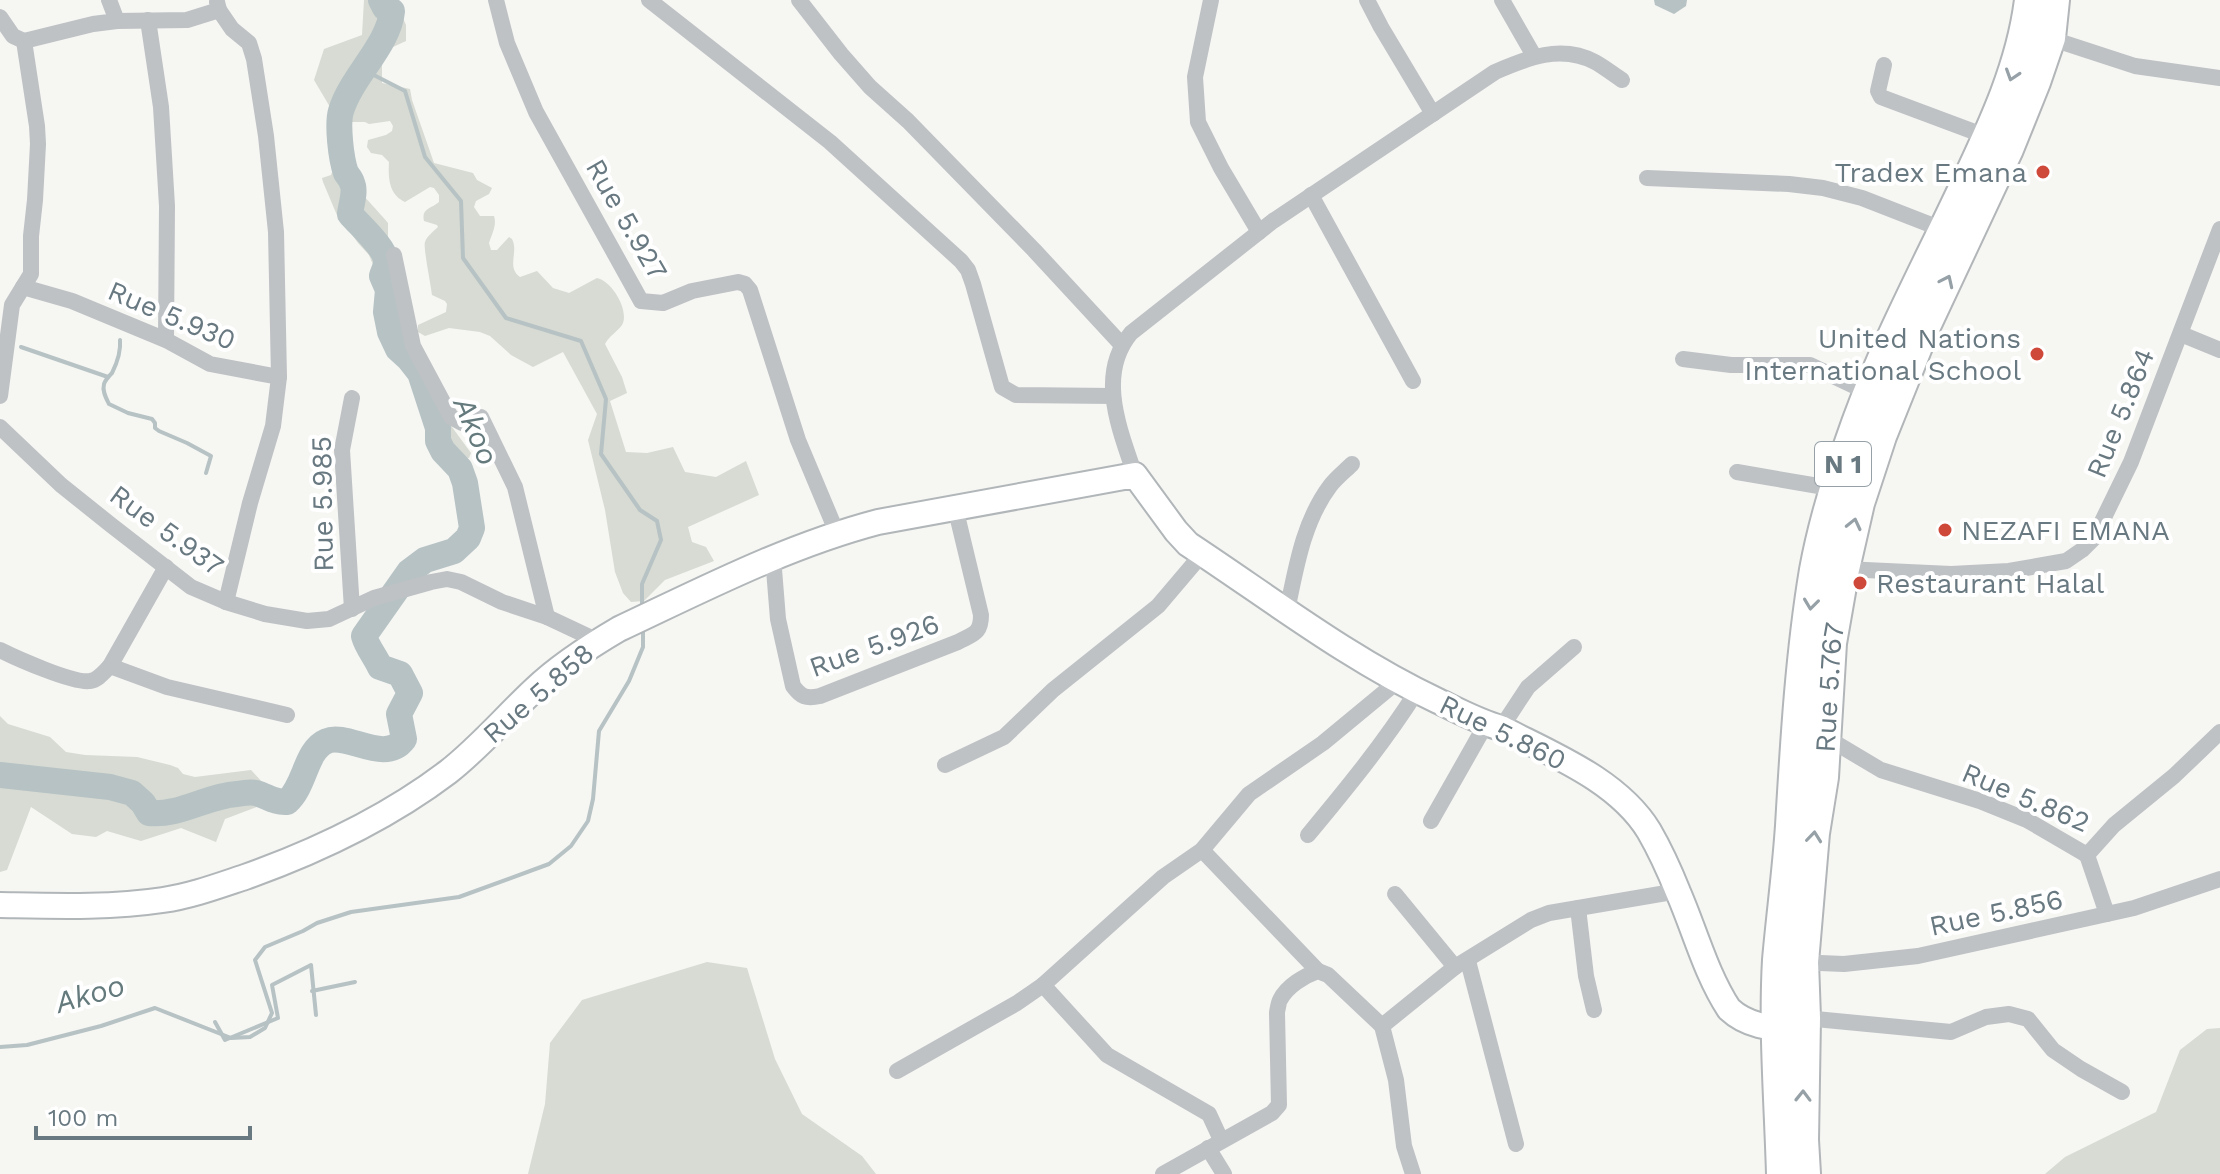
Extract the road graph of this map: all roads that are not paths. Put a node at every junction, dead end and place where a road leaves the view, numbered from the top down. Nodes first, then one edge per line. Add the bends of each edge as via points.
1 (109, 0) edge
2 (496, 0) edge
3 (649, 0) edge
4 (799, 0) edge
5 (1211, 0) edge
6 (1367, 0) edge
7 (1502, 0) edge
8 (2030, 0) edge
9 (2054, 0) edge
10 (218, 5) edge
11 (0, 17) edge
12 (148, 20) junction
13 (117, 21) junction
14 (2038, 34) junction
15 (24, 41) junction
16 (1534, 56) junction
17 (1884, 65) dead end
18 (2220, 78) edge
19 (1622, 80) dead end
20 (1433, 114) junction
21 (1988, 137) junction
22 (1647, 178) dead end
23 (1311, 195) junction
24 (2220, 229) edge
25 (1944, 230) junction
26 (1259, 232) junction
27 (394, 255) dead end
28 (23, 287) junction
29 (2181, 334) junction
30 (166, 340) junction
31 (1121, 344) junction
32 (2220, 350) edge
33 (1683, 359) dead end
34 (279, 377) junction
35 (1413, 381) dead end
36 (1869, 393) junction
37 (0, 396) edge
38 (1113, 396) junction
39 (352, 398) dead end
40 (0, 427) edge
41 (1352, 464) dead end
42 (1737, 472) dead end
43 (1135, 475) junction
44 (1836, 489) junction
45 (955, 507) junction
46 (837, 533) junction
47 (1203, 553) junction
48 (773, 557) junction
49 (166, 567) junction
50 (1844, 569) junction
51 (226, 602) junction
52 (352, 609) junction
53 (1287, 611) junction
54 (547, 617) junction
55 (608, 635) junction
56 (1574, 647) dead end
57 (0, 650) edge
58 (110, 666) junction
59 (1408, 686) junction
60 (287, 715) dead end
61 (1493, 726) junction
62 (2220, 732) edge
63 (1824, 736) junction
64 (945, 765) dead end
65 (1431, 821) dead end
66 (1308, 835) dead end
67 (1202, 850) junction
68 (2087, 855) junction
69 (2220, 879) edge
70 (1678, 891) junction
71 (1395, 894) dead end
72 (0, 905) edge
73 (1578, 908) junction
74 (2107, 914) junction
75 (1791, 962) junction
76 (1462, 964) junction
77 (1318, 971) junction
78 (1043, 985) junction
79 (1594, 1010) dead end
80 (1382, 1026) junction
81 (1795, 1026) junction
82 (897, 1071) dead end
83 (2122, 1092) dead end
84 (1214, 1144) junction
85 (1516, 1144) dead end
86 (1163, 1174) edge
87 (1224, 1174) edge
88 (1413, 1174) edge
89 (1782, 1174) edge
90 (1805, 1174) edge

1 - 13 street
2 - 46 street, Rue 5.927 via 507,43 536,112 641,301 663,303 738,282 750,290 798,440
3 - 38 street via 830,142 961,261 973,284 1002,387 1009,393
4 - 31 street via 870,87
5 - 26 street via 1195,77 1198,122
6 - 20 street
7 - 16 street
8 - 14 highway, N 1
9 - 14 highway, Rue 5.767
10 - 12 street via 187,20
10 - 34 street via 232,29 249,43 254,59 276,232
11 - 15 street via 13,36
12 - 13 street
12 - 30 street via 161,107 167,206
13 - 15 street
14 - 18 street via 2135,66
14 -> 21 highway, N 1
50 -> 14 highway, Rue 5.767 via 1881,436 2035,82
15 - 28 street via 38,144 31,274
16 - 19 street via 1561,54 1593,61
16 - 20 street via 1495,72
17 - 21 street via 1881,97
20 - 23 street
21 - 25 highway, N 1
22 - 25 street via 1823,188
23 - 26 street
23 - 35 street
24 - 29 street, Rue 5.864
25 - 36 highway, N 1
26 - 31 street
27 - 54 street via 413,346 451,417 462,423 481,417 515,487
28 - 30 street, Rue 5.930
28 - 37 street via 12,305
29 - 32 street, Rue 5.864
29 - 50 street, Rue 5.864 via 2131,462 2094,538 2082,550 2066,561 2009,571
30 - 34 street, Rue 5.930 via 210,364
31 - 38 street via 1112,374
33 - 36 street via 1810,365
34 - 51 street via 273,426
36 - 44 highway, N 1
38 - 43 street
39 - 52 street, Rue 5.985 via 342,450
40 - 49 street, Rue 5.937 via 61,485
41 - 53 street via 1330,485 1306,531
42 - 44 street
43 - 45 street, Rue 5.858
43 - 47 street, Rue 5.860 via 1176,531
44 -> 75 highway, N 1 via 1815,569 1795,747 1787,882
45 - 46 street, Rue 5.858
45 - 48 street, Rue 5.926 via 981,615 978,632 820,696 808,699 793,686 778,619
46 - 48 street, Rue 5.858
47 - 53 street, Rue 5.860
47 - 64 street via 1158,606 1053,690 1004,737
48 - 55 street, Rue 5.858
49 - 51 street, Rue 5.937 via 191,587
49 - 58 street
50 - 63 highway, Rue 5.767 via 1831,643
51 - 52 street, Rue 5.937 via 307,621
52 - 54 street, Rue 5.937 via 447,579
53 - 59 street, Rue 5.860
54 - 55 street, Rue 5.937
55 - 72 street, Rue 5.858 via 537,687 484,741 408,801 293,860 166,900
56 - 61 street
57 - 58 street via 82,681 97,678
58 - 60 street via 167,687
59 - 61 street, Rue 5.860
59 - 66 street via 1390,733
59 - 67 street via 1249,794
61 - 65 street
61 - 70 street, Rue 5.860 via 1610,789 1648,829
62 - 68 street, Rue 5.862
63 - 68 street, Rue 5.862 via 1881,770 2015,815
75 -> 63 highway, Rue 5.767 via 1823,777
67 - 77 street
67 - 78 street via 1163,877
68 - 74 street
69 - 74 street, Rue 5.856
70 - 73 street
70 - 81 street, Rue 5.860 via 1729,1009 1750,1024
71 - 76 street
73 - 76 street via 1531,920
73 - 79 street
74 - 75 street, Rue 5.856 via 1918,956 1844,964
75 - 81 highway, N 1
76 - 80 street
76 - 85 street
77 - 80 street
77 - 84 street via 1279,1000 1279,1105
78 - 82 street
78 - 84 street via 1107,1055 1209,1114
80 - 88 street
81 - 83 street via 1951,1032 2009,1014 2028,1019 2053,1050
81 - 89 highway, N 1
90 -> 81 highway
84 - 86 street
84 - 87 street

